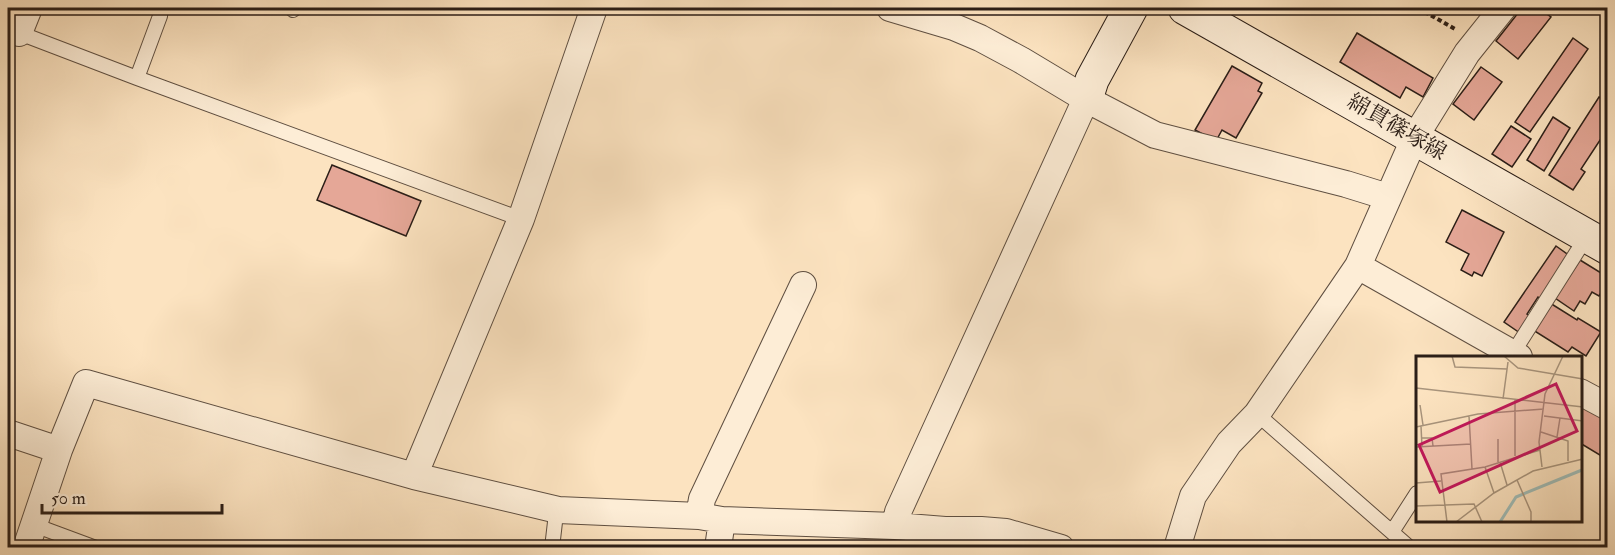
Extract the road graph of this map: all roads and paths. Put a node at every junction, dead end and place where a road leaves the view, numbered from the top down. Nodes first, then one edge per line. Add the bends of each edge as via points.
1 (29, 8) edge
2 (161, 8) edge
3 (594, 8) edge
4 (890, 8) edge
5 (1131, 8) edge
6 (1185, 8) edge
7 (1418, 8) edge
8 (1503, 8) edge
9 (13, 31) edge
10 (1476, 42) junction
11 (137, 78) junction
12 (1086, 99) junction
13 (1415, 137) junction
14 (1388, 197) junction
15 (521, 219) junction
16 (1597, 242) edge
17 (1358, 266) junction
18 (803, 285) dead end
19 (1511, 354) edge
20 (1582, 393) edge
21 (1608, 407) edge
22 (1257, 414) junction
23 (8, 432) edge
24 (59, 450) junction
25 (414, 476) junction
26 (1416, 495) edge
27 (558, 510) junction
28 (710, 518) junction
29 (896, 526) junction
30 (1392, 532) junction
31 (30, 536) edge
32 (96, 548) edge
33 (552, 548) edge
34 (718, 548) edge
35 (1061, 548) edge
36 (1177, 548) edge
37 (1410, 548) edge

1 - 9 street
2 - 11 lane
3 - 15 street
4 - 12 street via 980,38
5 - 12 main road via 1092,80
6 - 13 main road, 綿貫篠塚線
7 - 10 path
8 - 10 street
9 - 11 lane
10 - 13 street
11 - 15 lane
12 - 14 street via 1155,135
12 - 29 street via 898,512
13 - 14 street
13 - 16 main road, 綿貫篠塚線
14 - 17 street
15 - 25 street
16 - 19 lane
17 - 19 street
17 - 22 street
18 - 28 street via 702,499
20 - 21 street
22 - 30 lane
22 - 36 street via 1228,443 1193,496
23 - 24 street
24 - 25 street via 86,383
24 - 31 street
25 - 27 street
26 - 30 lane
27 - 28 street
27 - 33 lane
28 - 29 street
28 - 34 street
29 - 35 street via 1006,532
30 - 37 lane
31 - 32 lane

